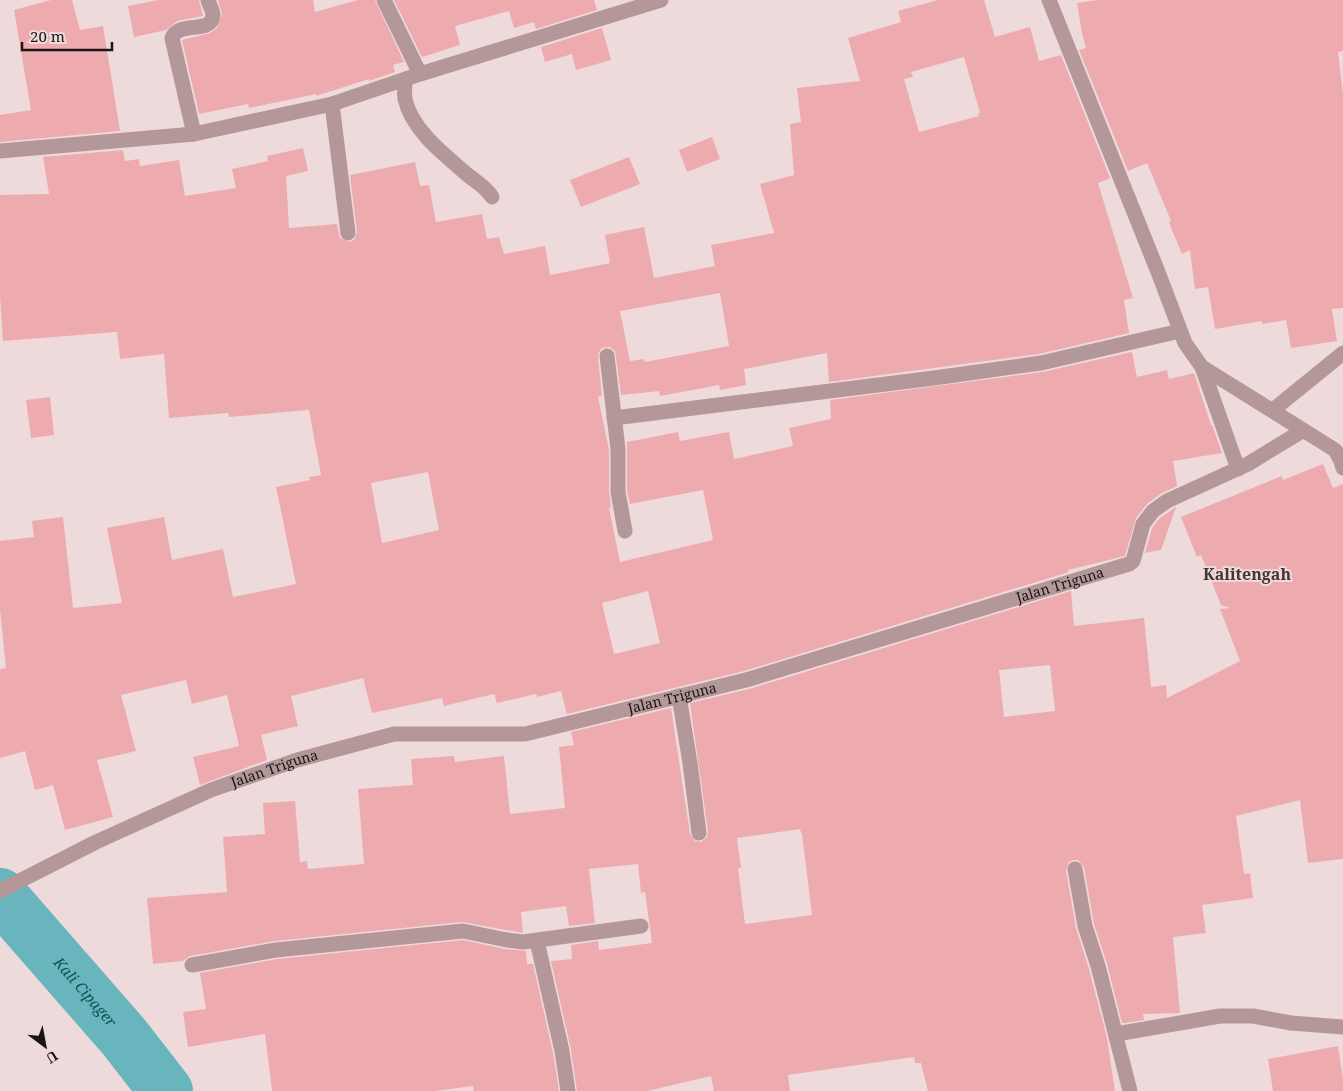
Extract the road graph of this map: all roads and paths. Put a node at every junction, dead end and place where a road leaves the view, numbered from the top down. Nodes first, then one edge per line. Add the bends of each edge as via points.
1 (208, 0) edge
2 (384, 0) edge
3 (661, 0) edge
4 (1049, 0) edge
5 (420, 74) junction
6 (405, 80) junction
7 (332, 104) junction
8 (194, 134) junction
9 (0, 151) edge
10 (492, 197) dead end
11 (348, 234) dead end
12 (1180, 331) junction
13 (1343, 353) edge
14 (607, 356) dead end
15 (1202, 367) junction
16 (1273, 410) junction
17 (614, 418) junction
18 (1302, 431) junction
19 (1343, 468) edge
20 (1238, 469) junction
21 (625, 531) dead end
22 (679, 696) junction
23 (698, 834) dead end
24 (1076, 869) dead end
25 (0, 891) edge
26 (641, 926) dead end
27 (537, 941) junction
28 (192, 964) dead end
29 (1343, 1028) edge
30 (1116, 1034) junction
31 (568, 1091) edge
32 (1130, 1091) edge

1 - 8 street via 213,15 211,22 207,26 180,29 172,38
2 - 5 street
3 - 5 street
4 - 12 street
5 - 6 street
6 - 7 street
6 - 10 street via 405,98 418,126 433,145 483,185
7 - 8 street
7 - 11 street
8 - 9 street
12 - 15 street
12 - 17 street via 1041,363
13 - 16 street
14 - 17 street
15 - 16 street
15 - 20 street
16 - 18 street
17 - 21 street via 618,492
18 - 19 street via 1335,450
18 - 20 street, Jalan Triguna
20 - 22 street, Jalan Triguna via 1167,501 1153,511 1143,524 1133,561 1129,564 746,680
22 - 23 street
22 - 25 street, Jalan Triguna via 525,734 394,734 297,760 211,790 96,842
24 - 30 street via 1085,926
26 - 27 street
27 - 28 street via 507,940 463,931 276,950
27 - 31 street
29 - 30 street via 1253,1016 1220,1016
30 - 32 street

